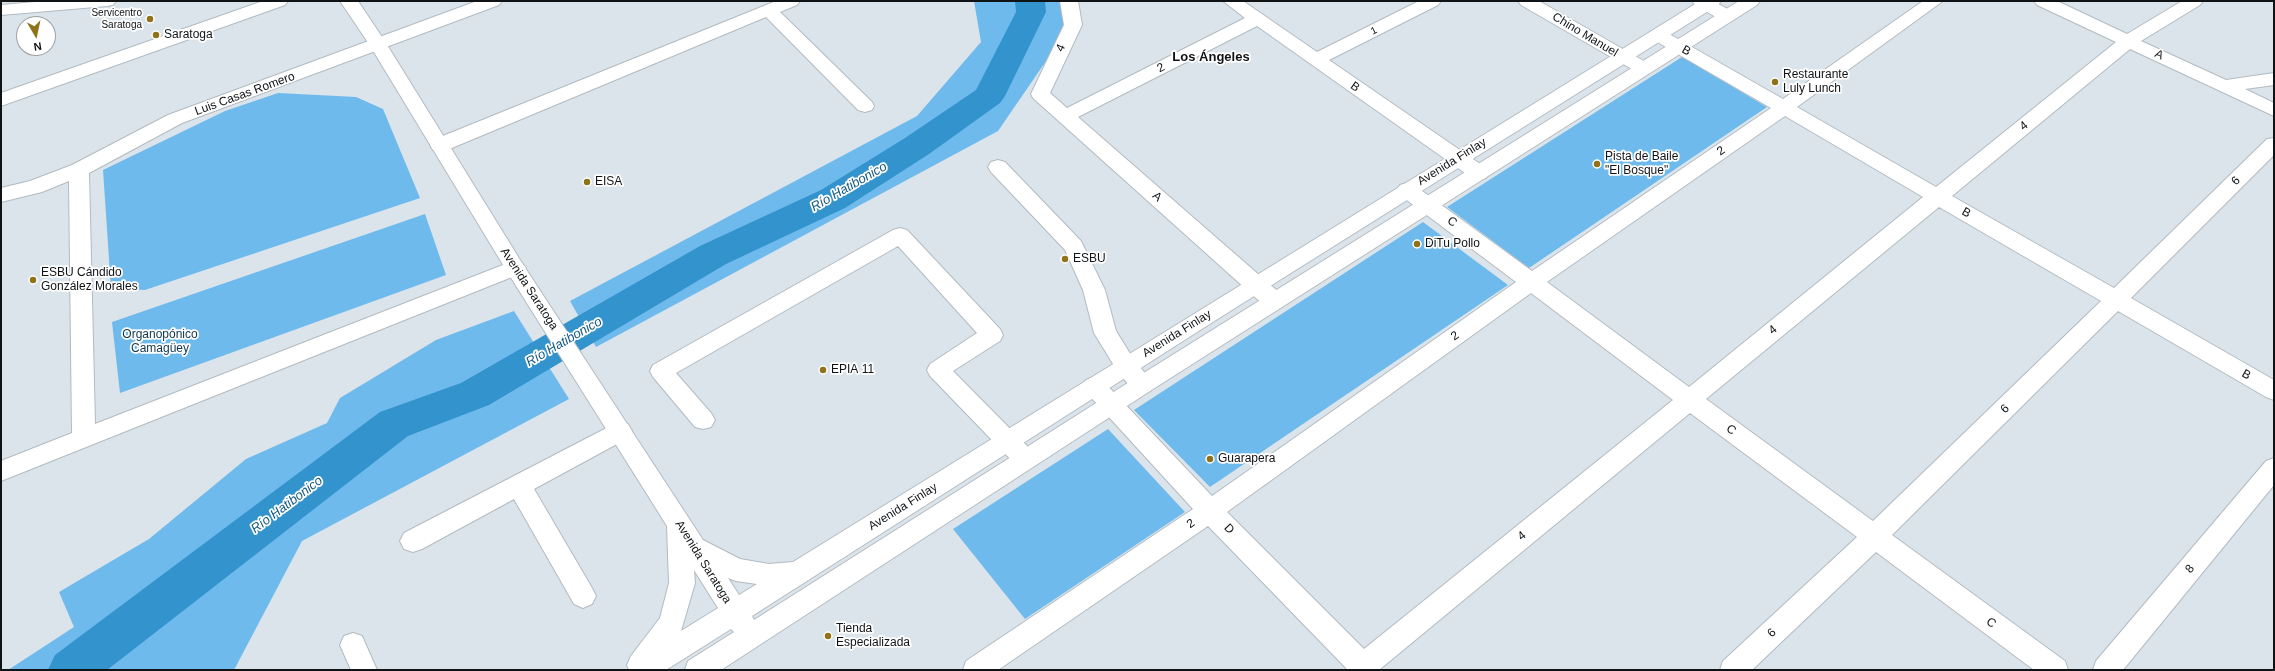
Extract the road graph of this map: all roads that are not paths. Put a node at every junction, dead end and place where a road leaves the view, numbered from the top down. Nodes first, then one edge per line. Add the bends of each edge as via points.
1 (107, 1) edge
2 (280, 1) edge
3 (349, 1) edge
4 (493, 1) edge
5 (791, 1) edge
6 (1069, 1) edge
7 (1232, 1) edge
8 (1432, 1) edge
9 (1527, 1) edge
10 (1752, 1) edge
11 (1934, 1) edge
12 (2043, 1) edge
13 (2194, 1) edge
14 (1707, 2) edge
15 (246, 6) edge
16 (1, 10) edge
17 (769, 10) junction
18 (1727, 16) junction
19 (1257, 19) junction
20 (1658, 35) junction
21 (2128, 41) junction
22 (378, 44) junction
23 (1678, 46) junction
24 (1622, 57) junction
25 (1316, 60) junction
26 (1643, 68) junction
27 (2274, 79) edge
28 (2224, 86) junction
29 (31, 89) junction
30 (1, 92) edge
31 (1040, 94) joint
32 (1, 100) edge
33 (865, 106) dead end
34 (1784, 108) junction
35 (2274, 110) edge
36 (1066, 116) junction
37 (2274, 144) edge
38 (440, 145) junction
39 (1458, 158) junction
40 (998, 167) dead end
41 (79, 170) junction
42 (1479, 173) junction
43 (1407, 190) junction
44 (1, 195) edge
45 (1938, 197) junction
46 (1428, 205) junction
47 (515, 268) junction
48 (1532, 282) junction
49 (1256, 284) junction
50 (2117, 300) junction
51 (1274, 301) junction
52 (1126, 366) junction
53 (1142, 384) junction
54 (1094, 386) junction
55 (2274, 391) edge
56 (1689, 398) junction
57 (1111, 404) junction
58 (703, 420) dead end
59 (620, 431) junction
60 (84, 438) junction
61 (1007, 442) junction
62 (1025, 459) junction
63 (2274, 468) edge
64 (1, 471) edge
65 (519, 485) junction
66 (1210, 511) junction
67 (679, 524) junction
68 (1875, 536) junction
69 (413, 541) dead end
70 (694, 547) junction
71 (799, 573) junction
72 (583, 596) dead end
73 (734, 611) junction
74 (750, 636) junction
75 (353, 645) dead end
76 (651, 667) edge
77 (1363, 669) edge
78 (364, 670) edge
79 (698, 670) edge
80 (976, 670) edge
81 (1733, 670) edge
82 (2055, 670) edge
83 (2106, 670) edge

1 - 16 street
2 - 15 street
3 - 22 street, Avenida Saratoga
4 - 22 street, Luis Casas Romero
5 - 17 street
6 - 31 street, 4 via 1073,25
7 - 19 street, B
8 - 25 street, 1
9 - 24 street, Chino Manuel
10 - 18 street, Avenida Finlay
11 - 34 street, 2
12 - 21 street, A
13 - 21 street, 4
14 - 18 street
14 - 20 street, Avenida Finlay
15 - 29 street
17 - 33 street
17 - 38 street
18 - 23 street, Avenida Finlay
19 - 25 street, B
19 - 36 street, 2
20 - 23 street, B
20 - 24 street, Avenida Finlay
21 - 28 street, A
21 - 45 street, 4
22 - 38 street, Avenida Saratoga
22 - 41 street, Luis Casas Romero via 175,119
23 - 26 street, Avenida Finlay
23 - 34 street, B
24 - 26 street, Chino Manuel
24 - 39 street, Avenida Finlay
25 - 39 street, B
26 - 42 street, Avenida Finlay
27 - 28 street
28 - 35 street, A
29 - 30 street
29 - 32 street
31 - 36 street, A
34 - 45 street, B
34 - 48 street, 2
36 - 49 street, A
37 - 50 street, 6
38 - 47 street, Avenida Saratoga
39 - 42 street, B
39 - 43 street, Avenida Finlay
40 - 52 street via 1074,246 1094,290 1105,333
41 - 44 street, Luis Casas Romero
41 - 60 street
42 - 46 street, Avenida Finlay
43 - 46 street, C
43 - 49 street, Avenida Finlay
45 - 50 street, B
45 - 56 street, 4
46 - 48 street, C
46 - 51 street, Avenida Finlay
47 - 59 street, Avenida Saratoga
47 - 60 street
48 - 56 street, C
48 - 66 street, 2
49 - 51 street, A
49 - 52 street, Avenida Finlay
50 - 55 street, B
50 - 68 street, 6
51 - 53 street, Avenida Finlay
52 - 53 street
52 - 54 street, Avenida Finlay
53 - 57 street, Avenida Finlay
54 - 57 street, D
54 - 61 street, Avenida Finlay
56 - 68 street, C
56 - 77 street, 4
57 - 62 street, Avenida Finlay
57 - 66 street, D
58 - 61 street via 661,371 900,235 992,336 938,370
59 - 65 street
59 - 67 street, Avenida Saratoga
60 - 64 street
61 - 62 street
61 - 71 street, Avenida Finlay
62 - 74 street, Avenida Finlay
63 - 83 street, 8
65 - 69 street
65 - 72 street
66 - 77 street, D
66 - 80 street, 2
67 - 70 street, Avenida Saratoga
67 - 76 street via 682,583 672,623 646,660
68 - 81 street, 6
68 - 82 street, C
70 - 71 street via 736,570 769,575
70 - 73 street, Avenida Saratoga
71 - 73 street, Avenida Finlay
73 - 74 street, Avenida Saratoga
73 - 76 street, Avenida Finlay
74 - 79 street, Avenida Finlay
75 - 78 street

